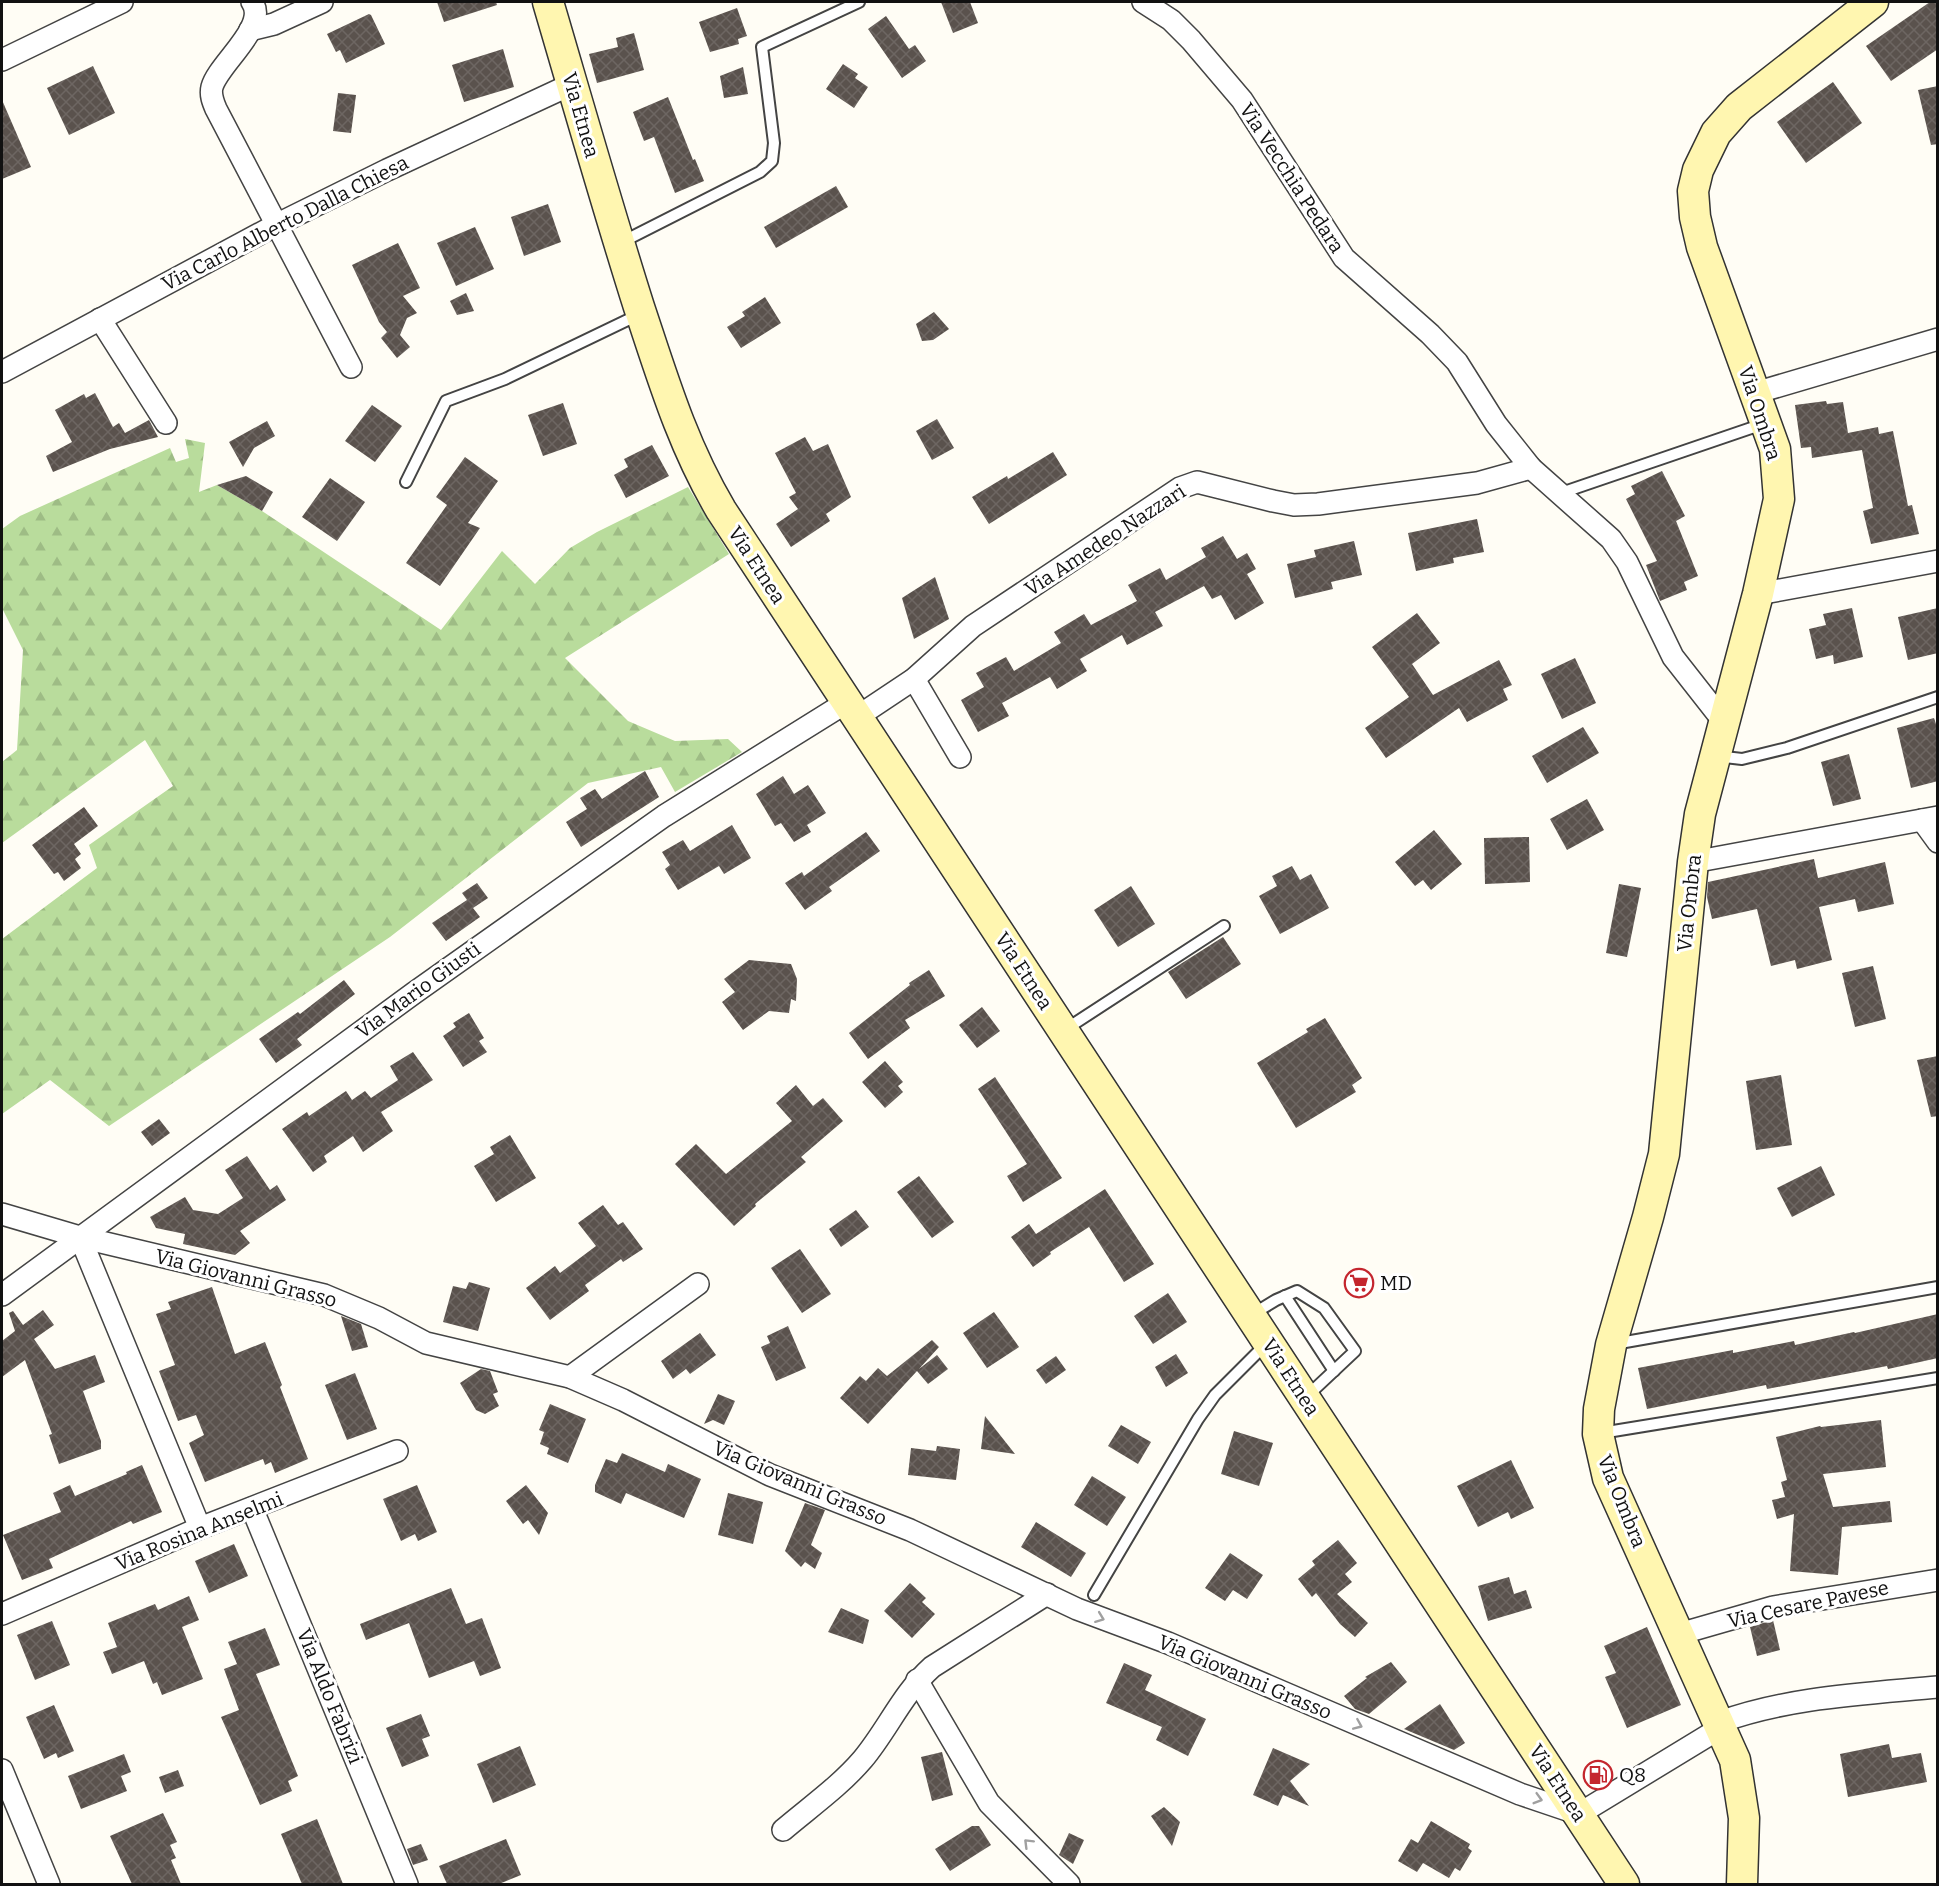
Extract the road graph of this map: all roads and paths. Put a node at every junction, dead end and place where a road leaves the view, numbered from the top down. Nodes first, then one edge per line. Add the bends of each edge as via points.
1 (122, 2) edge
2 (252, 2) edge
3 (322, 2) edge
4 (548, 2) edge
5 (859, 2) edge
6 (1143, 2) edge
7 (1873, 2) edge
8 (250, 30) junction
9 (2, 60) edge
10 (572, 84) junction
11 (276, 225) junction
12 (619, 244) junction
13 (641, 313) junction
14 (100, 319) junction
15 (1938, 339) edge
16 (351, 367) dead end
17 (2, 372) edge
18 (1755, 393) junction
19 (166, 423) dead end
20 (1766, 423) junction
21 (1531, 468) junction
22 (405, 482) dead end
23 (1562, 493) junction
24 (1938, 561) edge
25 (1758, 594) junction
26 (914, 679) junction
27 (1938, 697) edge
28 (852, 709) junction
29 (1724, 722) junction
30 (1716, 756) junction
31 (960, 758) dead end
32 (1930, 818) edge
33 (1938, 842) edge
34 (1693, 862) junction
35 (1224, 926) dead end
36 (1063, 1031) junction
37 (2, 1214) edge
38 (80, 1237) junction
39 (698, 1284) dead end
40 (1938, 1287) edge
41 (2, 1295) edge
42 (1285, 1296) junction
43 (1251, 1316) junction
44 (1268, 1342) junction
45 (1611, 1345) junction
46 (1334, 1371) junction
47 (570, 1377) junction
48 (1938, 1378) edge
49 (1305, 1398) junction
50 (1598, 1434) junction
51 (397, 1451) dead end
52 (252, 1508) junction
53 (200, 1528) junction
54 (1938, 1580) edge
55 (1047, 1594) junction
56 (1094, 1595) dead end
57 (2, 1614) edge
58 (1680, 1634) junction
59 (917, 1680) junction
60 (1938, 1687) edge
61 (1721, 1724) junction
62 (2, 1770) edge
63 (1579, 1814) junction
64 (783, 1830) dead end
65 (1740, 1879) edge
66 (49, 1884) edge
67 (407, 1884) edge
68 (1069, 1884) edge
69 (1624, 1884) edge

1 - 9 street
2 - 8 street via 256,18
3 - 8 street via 274,24
4 - 10 main road, Via Etnea
5 - 12 lane via 762,47 774,143 772,161 760,172
6 - 21 street, Via Vecchia Pedara via 1184,33 1242,100 1344,258 1457,363 1496,424
7 - 18 main road, Via Ombra via 1739,107 1716,133 1698,170 1693,191 1702,247
8 - 11 street via 212,85 211,97
10 - 11 street, Via Carlo Alberto Dalla Chiesa
10 - 12 main road, Via Etnea
11 - 14 street, Via Carlo Alberto Dalla Chiesa
11 - 16 street
12 - 13 main road, Via Etnea
13 - 22 lane via 505,379 446,401
13 - 28 main road, Via Etnea via 674,413 703,479
14 - 17 street, Via Carlo Alberto Dalla Chiesa
14 - 19 street
15 - 18 street
18 - 20 main road, Via Ombra
20 - 23 lane
20 - 25 main road, Via Ombra via 1775,449 1779,499
21 - 23 street, Via Vecchia Pedara
21 - 26 street, Via Amedeo Nazzari via 1477,483 1318,504 1294,505 1197,482 1180,488 973,626
23 - 29 street, Via Vecchia Pedara via 1611,539 1628,562 1672,657
24 - 25 street
25 - 29 main road, Via Ombra
26 - 28 street, Via Amedeo Nazzari
26 - 31 street
27 - 30 lane via 1787,748 1742,759
28 - 36 main road, Via Etnea
28 - 38 street, Via Mario Giusti via 664,816 404,999
29 - 30 main road, Via Ombra
30 - 34 main road, Via Ombra via 1700,814
32 - 33 street
32 - 34 street
34 - 45 main road, Via Ombra via 1664,1154
35 - 36 lane
36 - 43 main road, Via Etnea
37 - 38 street, Via Giovanni Grasso
38 - 41 street, Via Mario Giusti
38 - 47 street, Via Giovanni Grasso via 324,1295 426,1343
38 - 53 street
39 - 47 street
40 - 45 lane
42 - 43 lane
42 - 46 lane
42 - 46 lane via 1297,1291 1323,1308 1355,1351
43 - 44 main road, Via Etnea
44 - 49 main road, Via Etnea
44 - 56 lane via 1215,1395 1198,1419
45 - 50 main road, Via Ombra
46 - 49 lane
47 - 55 street, Via Giovanni Grasso via 770,1475 910,1530
48 - 50 lane
49 - 63 main road, Via Etnea
50 - 58 main road, Via Ombra via 1608,1478
51 - 52 street, Via Rosina Anselmi
52 - 53 street, Via Rosina Anselmi
52 - 67 street, Via Aldo Fabrizi
53 - 57 street, Via Rosina Anselmi
54 - 58 street, Via Cesare Pavese via 1773,1607
55 - 59 street
55 -> 63 street, Via Giovanni Grasso via 1520,1794
58 - 61 main road, Via Ombra
59 - 64 street via 864,1758
68 -> 59 street via 989,1803
60 - 61 street via 1808,1699 1744,1713
61 - 63 street
61 - 65 main road, Via Ombra via 1741,1788 1744,1818
62 - 66 street
63 - 69 main road, Via Etnea

